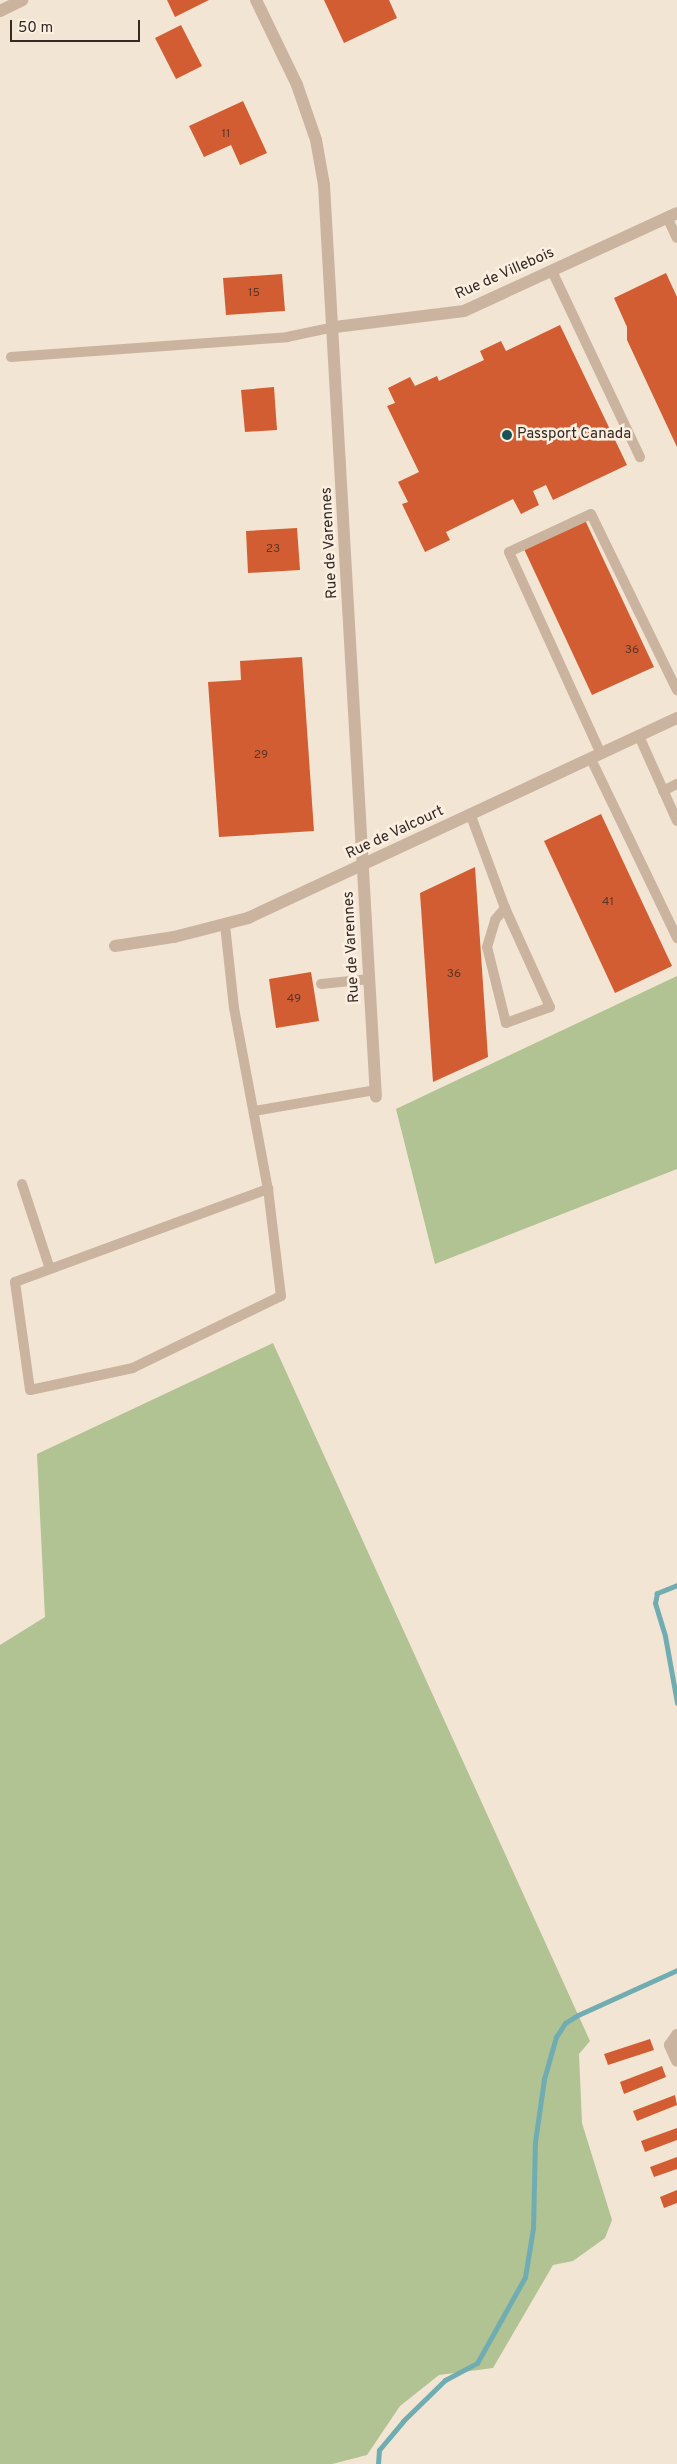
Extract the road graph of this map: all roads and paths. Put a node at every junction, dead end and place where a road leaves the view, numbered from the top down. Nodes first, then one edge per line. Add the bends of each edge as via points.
1 (23, 0) edge
2 (256, 0) edge
3 (0, 11) edge
4 (672, 215) edge
5 (677, 238) edge
6 (552, 271) junction
7 (335, 327) junction
8 (10, 357) dead end
9 (640, 457) dead end
10 (677, 690) edge
11 (677, 718) edge
12 (639, 736) junction
13 (596, 757) junction
14 (677, 784) edge
15 (663, 791) junction
16 (471, 816) junction
17 (677, 821) edge
18 (364, 866) junction
19 (505, 908) junction
20 (225, 925) junction
21 (677, 938) edge
22 (115, 946) dead end
23 (370, 979) junction
24 (321, 984) dead end
25 (376, 1094) joint
26 (254, 1111) junction
27 (22, 1184) dead end
28 (268, 1188) junction
29 (50, 1269) junction
30 (677, 2035) edge
31 (677, 2061) edge

1 - 3 street
2 - 7 street, Rue de Varennes via 297,86 316,140 327,209
4 - 5 lane
4 - 6 street, Rue de Villebois
6 - 7 street, Rue de Villebois via 464,311
6 - 9 lane
7 - 8 lane via 287,337
7 - 18 street, Rue de Varennes
10 - 13 lane via 591,514 509,552
11 - 12 street, Rue de Valcourt
12 - 13 street, Rue de Valcourt
12 - 15 lane
13 - 16 street, Rue de Valcourt
13 - 21 lane
14 - 15 lane
15 - 17 lane
16 - 18 street, Rue de Valcourt
16 - 19 lane
18 - 20 street, Rue de Valcourt
18 - 23 street, Rue de Varennes
19 - 19 lane via 550,1007 506,1023 487,947 495,920
20 - 22 street, Rue de Valcourt
20 - 26 lane via 234,1008
23 - 24 lane
23 - 25 street, Rue de Varennes
25 - 26 lane
26 - 28 lane
27 - 29 lane
28 - 29 lane
28 - 29 lane via 281,1296 133,1368 30,1390 15,1282
30 - 31 street via 670,2045

